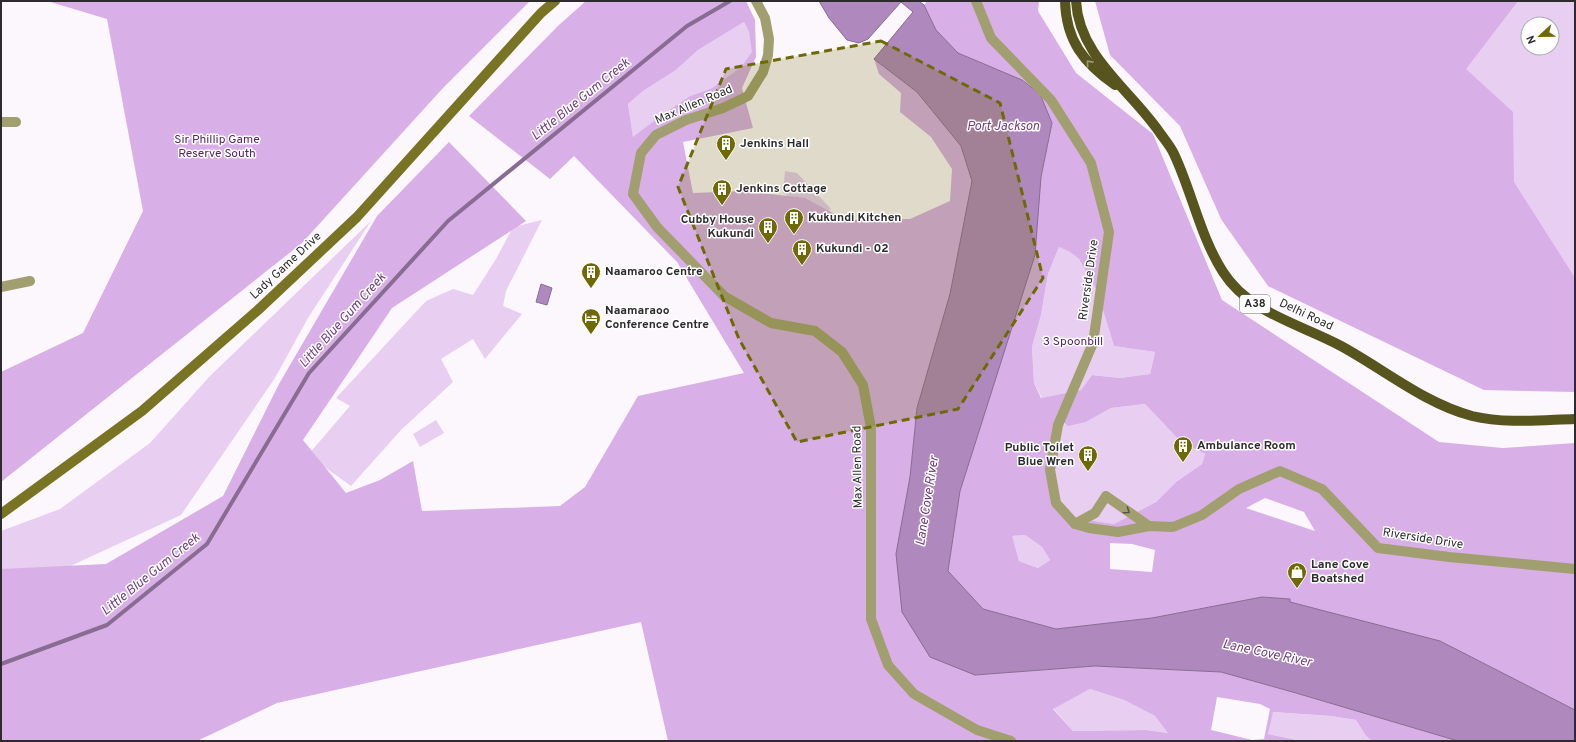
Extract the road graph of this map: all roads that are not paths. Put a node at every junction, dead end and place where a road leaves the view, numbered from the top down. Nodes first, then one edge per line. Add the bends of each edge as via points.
1 (555, 1) edge
2 (756, 1) edge
3 (976, 1) edge
4 (1065, 1) edge
5 (1076, 1) edge
6 (1129, 96) junction
7 (1, 122) edge
8 (16, 122) dead end
9 (30, 281) dead end
10 (1, 287) edge
11 (1575, 419) edge
12 (1, 514) edge
13 (1075, 524) junction
14 (1149, 526) junction
15 (1575, 569) edge
16 (1011, 741) edge

1 - 12 main road, Lady Game Drive via 541,13 357,217 258,310 142,411
2 - 16 street, Max Allen Road via 765,18 769,39 768,55 763,72 748,96 723,108 686,120 656,135 641,153 633,194 657,227 724,296 772,323 815,331 842,352 864,385 872,428 871,619 888,665 914,694 977,730
3 - 13 street, Riverside Drive via 991,38 1051,100 1091,163 1109,232 1093,343 1058,425 1050,470 1056,503
6 -> 4 main road, Delhi Road / A38 via 1091,66 1082,55 1069,29
5 - 6 main road, Delhi Road / A38 via 1081,28 1088,43 1097,58
6 - 11 main road, Delhi Road / A38 via 1143,109 1174,152 1213,254 1223,273 1250,301 1273,315 1342,347 1434,402 1455,411 1496,420
7 - 8 street
9 - 10 street
13 - 14 street, Riverside Drive via 1118,532
13 -> 14 street via 1095,513 1106,496
14 - 15 street, Riverside Drive via 1172,527 1202,515 1239,489 1280,472 1322,489 1378,548

